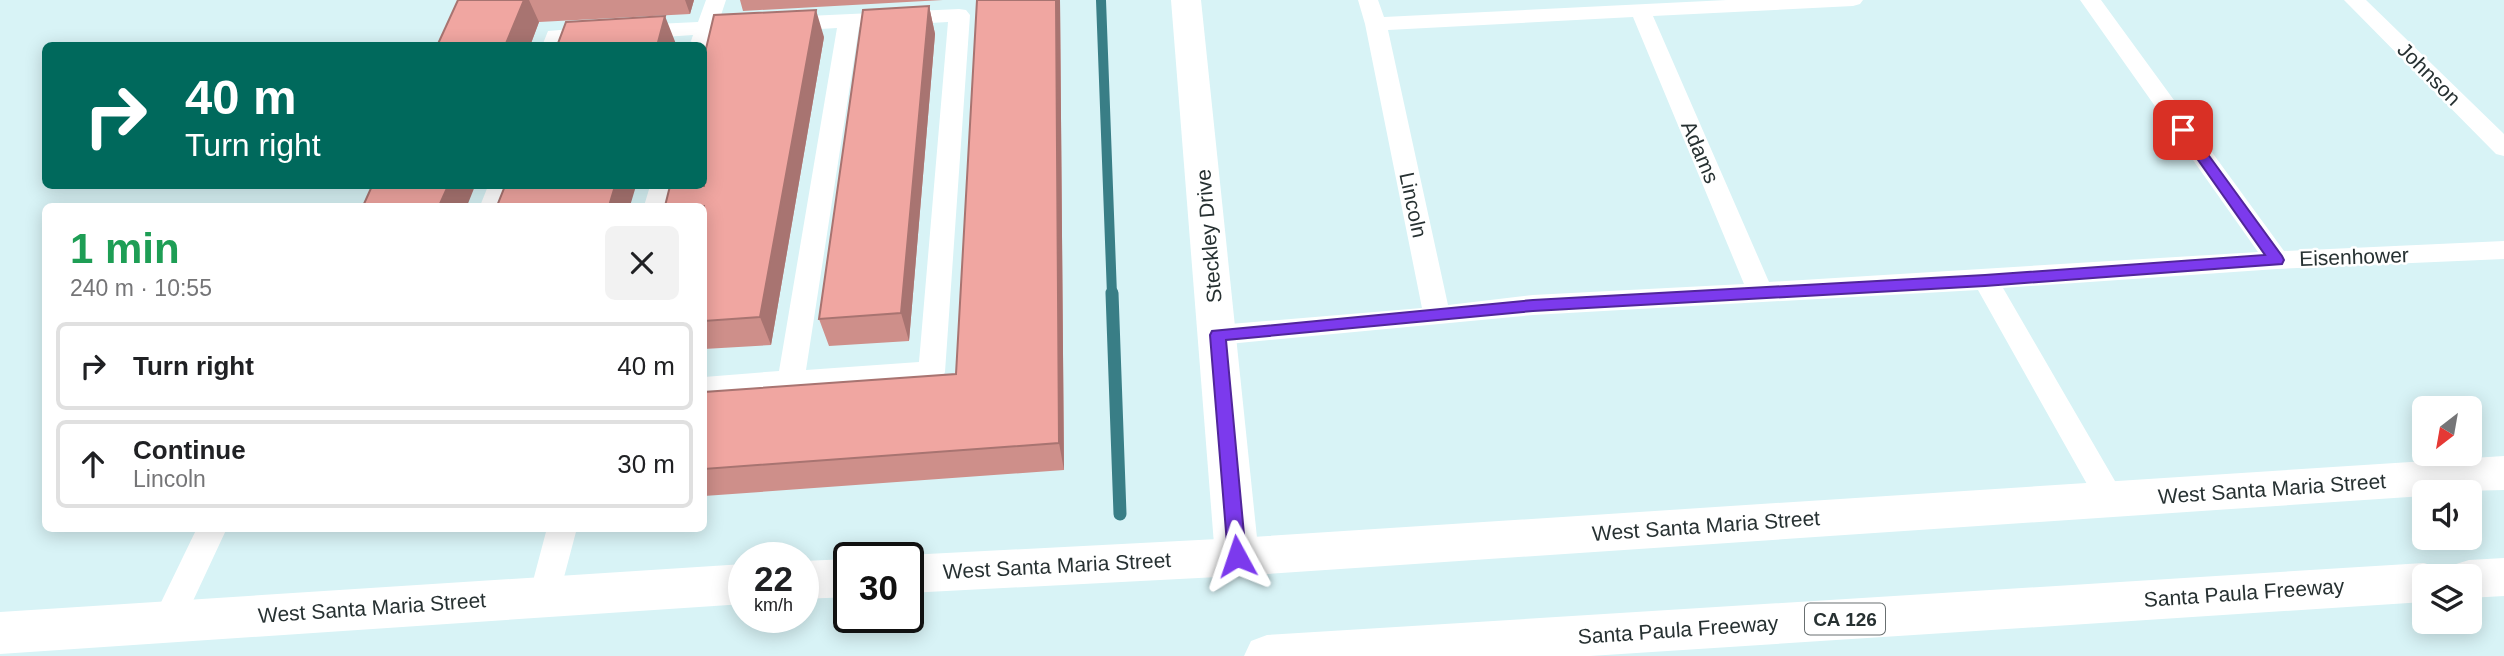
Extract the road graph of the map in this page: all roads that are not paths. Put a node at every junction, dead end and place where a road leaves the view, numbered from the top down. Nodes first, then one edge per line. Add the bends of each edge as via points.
1 (716, 0) edge
2 (1186, 0) edge
3 (1368, 0) edge
4 (1853, 0) edge
5 (2090, 0) edge
6 (2354, 0) edge
7 (1641, 12) junction
8 (849, 20) junction
9 (1376, 24) junction
10 (704, 37) edge
11 (554, 42) edge
12 (2504, 148) edge
13 (2504, 250) edge
14 (2277, 260) junction
15 (1985, 280) junction
16 (1760, 292) junction
17 (1437, 316) junction
18 (1218, 335) junction
19 (791, 381) junction
20 (707, 387) edge
21 (2504, 473) edge
22 (2110, 500) junction
23 (210, 532) edge
24 (561, 532) edge
25 (1237, 556) junction
26 (924, 573) edge
27 (2504, 577) edge
28 (2482, 578) edge
29 (2412, 583) edge
30 (728, 585) edge
31 (544, 596) junction
32 (167, 623) junction
33 (0, 633) edge
34 (1267, 656) edge

1 - 10 lane
2 - 18 main road, Steckley Drive
3 - 9 lane, Lincoln
4 - 7 lane
5 - 14 lane
6 - 12 lane, Johnson
7 - 9 lane
7 - 16 lane, Adams
8 - 10 lane
8 - 19 lane
8 - 19 lane via 958,15 932,372
9 - 17 lane, Lincoln
10 - 11 lane via 556,36
13 - 14 lane, Eisenhower
14 - 15 lane, Eisenhower
15 - 16 lane, Eisenhower
15 - 22 lane
16 - 17 lane, Eisenhower via 1533,305
17 - 18 lane
18 - 25 main road, Steckley Drive
19 - 20 lane
21 - 22 main road, West Santa Maria Street
22 - 25 main road, West Santa Maria Street
23 - 32 lane
24 - 31 lane
25 - 26 main road, West Santa Maria Street
27 - 28 main road
29 - 34 main road, Santa Paula Freeway / CA 126
30 - 31 main road, West Santa Maria Street
31 - 32 main road, West Santa Maria Street
32 - 33 main road, West Santa Maria Street

